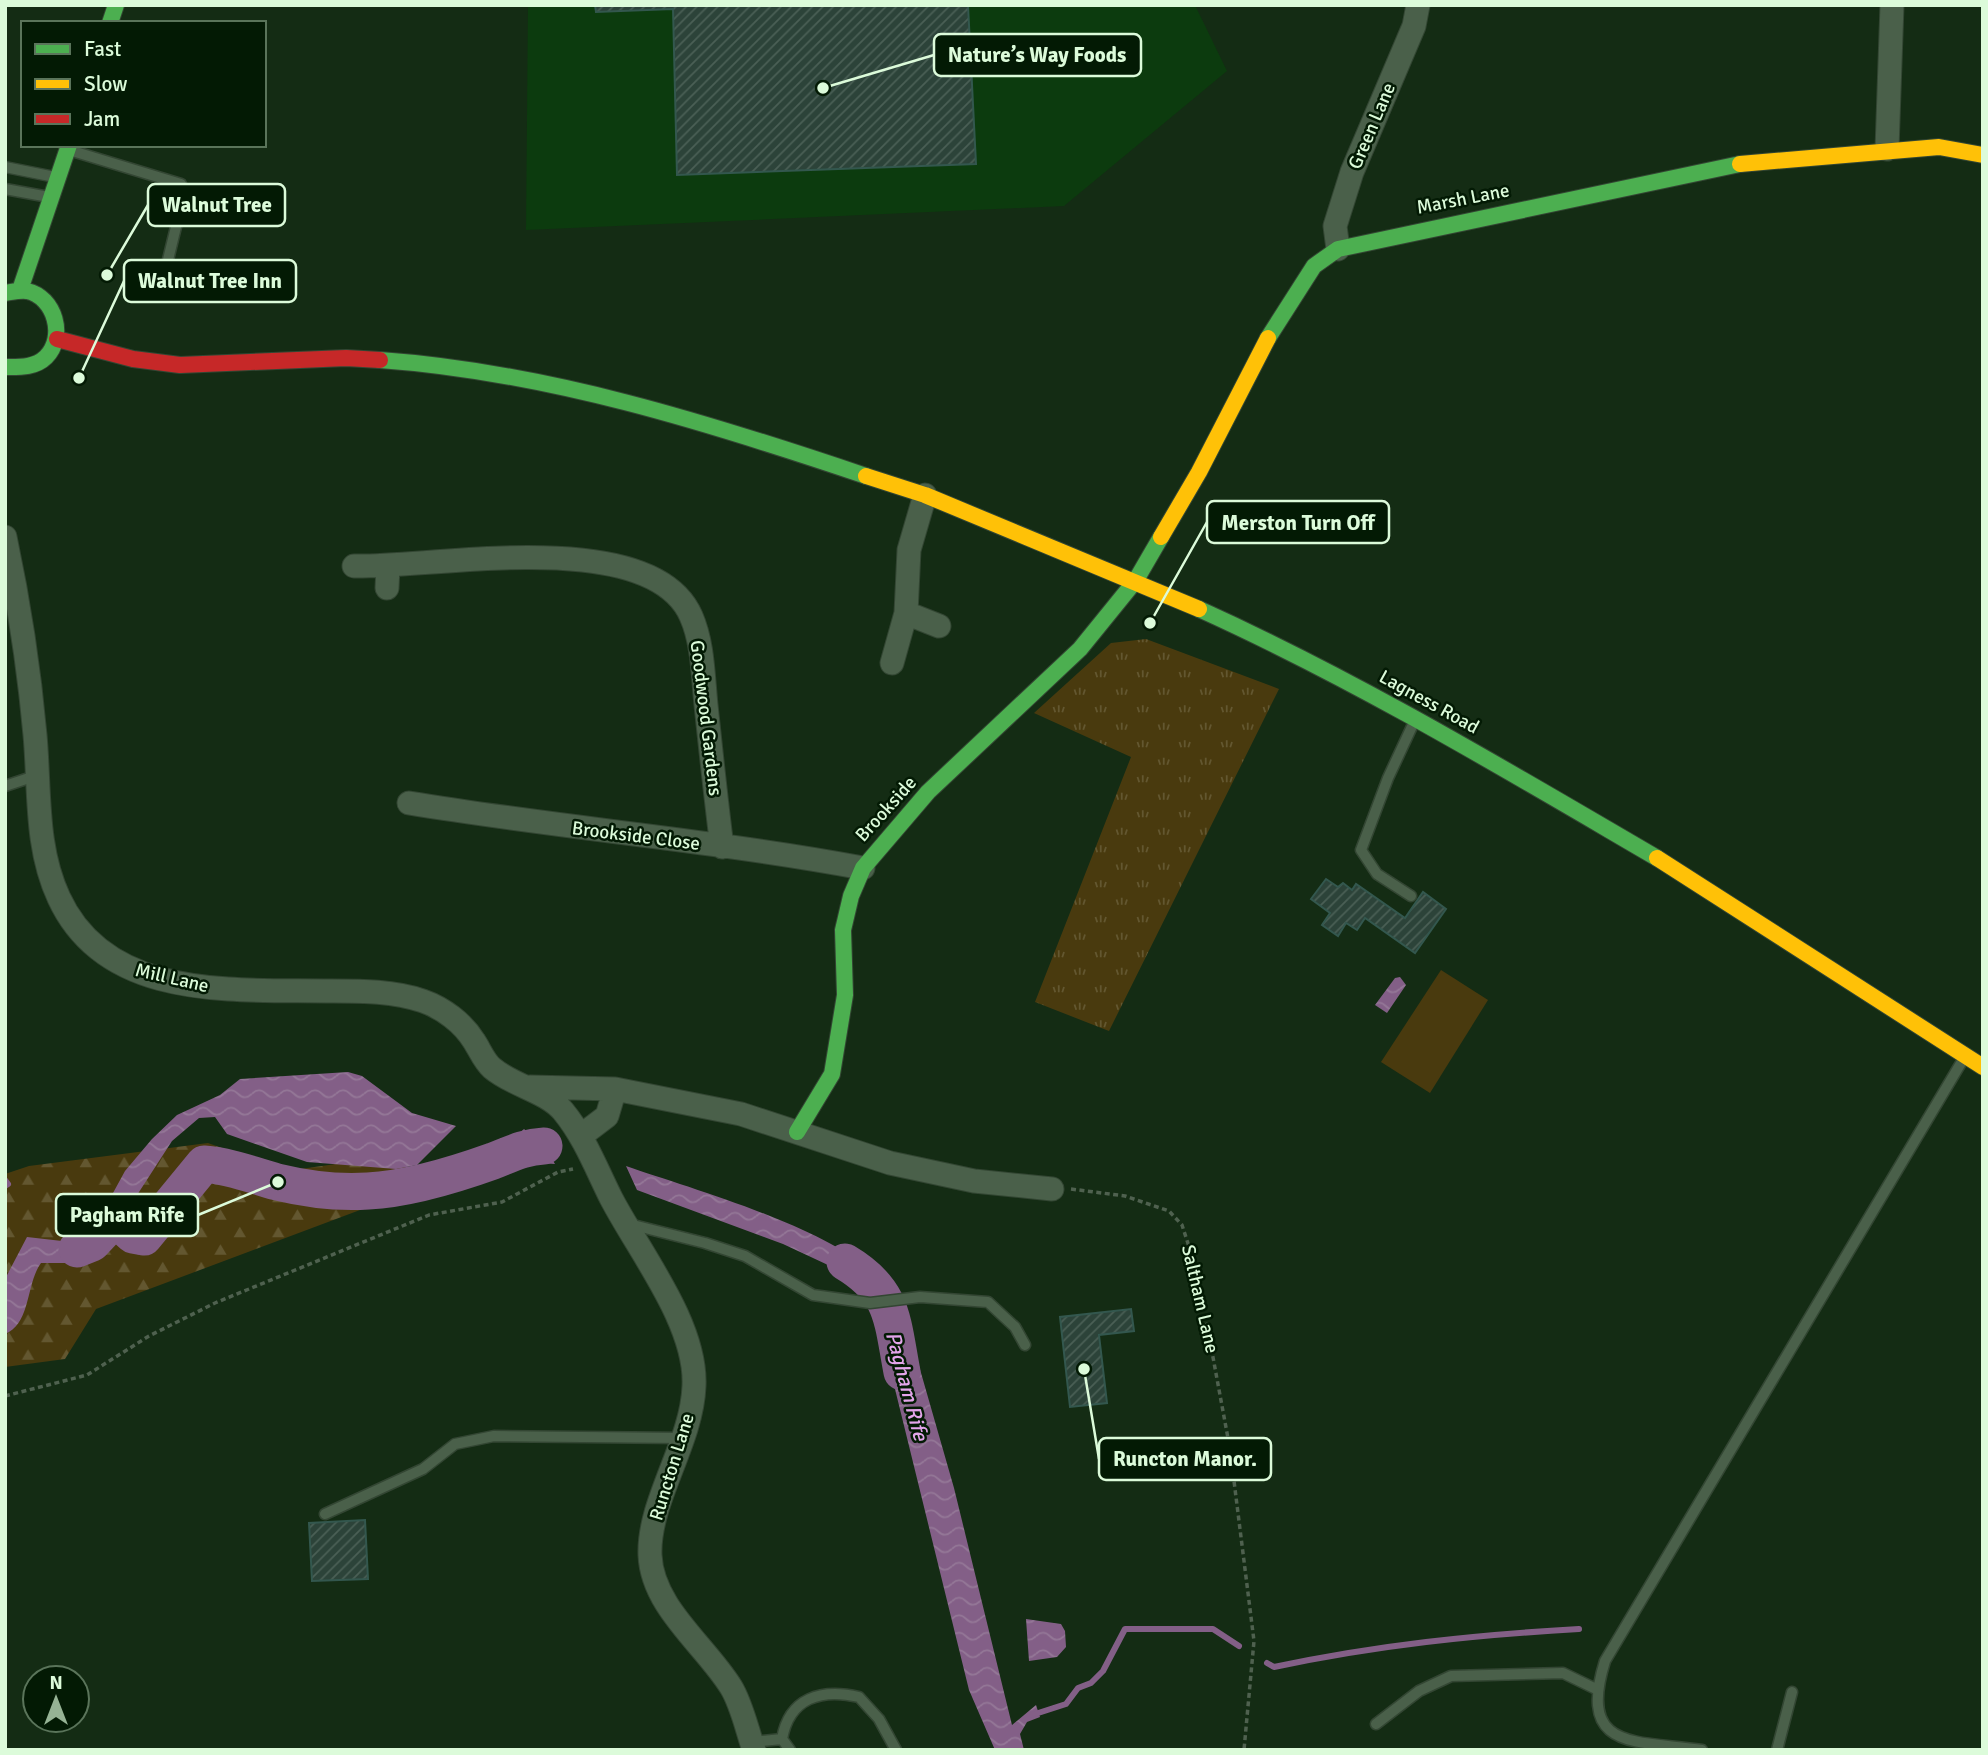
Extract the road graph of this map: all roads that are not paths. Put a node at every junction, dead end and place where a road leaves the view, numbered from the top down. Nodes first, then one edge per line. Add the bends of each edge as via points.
1 (1418, 5) edge
2 (1892, 5) edge
3 (68, 148) edge
4 (1887, 149) junction
5 (1983, 155) edge
6 (5, 167) edge
7 (58, 178) junction
8 (5, 189) edge
9 (51, 198) junction
10 (1338, 249) junction
11 (166, 268) dead end
12 (13, 291) edge
13 (57, 339) junction
14 (5, 367) edge
15 (925, 495) junction
16 (5, 537) edge
17 (354, 566) dead end
18 (1136, 580) junction
19 (906, 614) junction
20 (939, 626) dead end
21 (892, 663) dead end
22 (1417, 718) junction
23 (38, 775) junction
24 (5, 786) edge
25 (409, 803) dead end
26 (722, 847) junction
27 (863, 868) junction
28 (1411, 896) dead end
29 (1966, 1055) junction
30 (1983, 1067) edge
31 (523, 1087) junction
32 (615, 1089) junction
33 (558, 1105) joint
34 (797, 1132) junction
35 (582, 1135) junction
36 (1052, 1189) road end
37 (626, 1223) junction
38 (1025, 1345) dead end
39 (683, 1438) junction
40 (325, 1514) dead end
41 (1596, 1689) junction
42 (1792, 1692) dead end
43 (1377, 1724) dead end
44 (782, 1739) junction
45 (752, 1746) edge
46 (790, 1750) edge
47 (896, 1750) edge
48 (1702, 1750) edge
49 (1777, 1750) edge

1 - 10 street, Green Lane via 1414,26 1349,182 1335,226
2 - 4 street
3 - 7 main road
3 - 11 lane via 181,184 184,194
4 - 5 main road, Marsh Lane via 1939,147
4 - 10 main road, Marsh Lane via 1756,161
6 - 7 lane
7 - 9 main road
8 - 9 lane
9 - 12 main road
10 - 18 main road, Marsh Lane via 1314,266 1278,320 1199,472
12 - 13 main road via 37,295 48,303 58,326
13 - 14 main road via 51,352 31,367
13 - 15 main road, Lagness Road via 133,359 180,365 346,358 443,365 713,425
15 - 18 main road, Lagness Road
15 - 19 street via 909,551
16 - 23 street, Mill Lane via 24,631
17 - 26 street, Goodwood Gardens via 388,578 447,560 564,559 616,566 649,576 673,592 690,615 700,651
18 - 22 main road, Lagness Road via 1287,649
18 - 27 main road, Brookside via 1080,649 928,792
19 - 20 street
19 - 21 street
22 - 28 lane via 1388,778 1362,850 1377,874
22 - 29 main road, Lagness Road via 1692,879
23 - 24 lane
23 - 31 street, Mill Lane via 44,861 81,937 108,957 136,972 222,989 373,991 423,1001 446,1011 473,1038 489,1066
25 - 26 street, Brookside Close
26 - 27 street, Brookside Close
27 - 34 main road, Brookside via 843,930 845,995 832,1074
29 - 30 main road, Lagness Road
29 - 41 lane via 1605,1661
31 - 32 street
31 - 33 street, Mill Lane
32 - 34 street via 741,1114
32 - 35 street via 607,1116
33 - 35 street, Runcton Lane
34 - 36 street via 890,1163 974,1181
35 - 37 street, Runcton Lane
37 - 38 lane via 745,1256 813,1295 870,1303 920,1297 988,1302 1015,1327
37 - 39 street, Runcton Lane via 677,1315 691,1359 694,1387
39 - 40 lane via 494,1436 455,1444 423,1469
39 - 45 street, Runcton Lane via 654,1518 650,1555 657,1590 733,1690
41 - 43 lane via 1563,1672 1451,1676 1419,1690
41 - 48 lane via 1597,1716 1619,1738
42 - 49 lane
44 - 45 lane
44 - 46 lane
44 - 47 lane via 786,1718 799,1705 825,1693 844,1693 859,1697 879,1718

